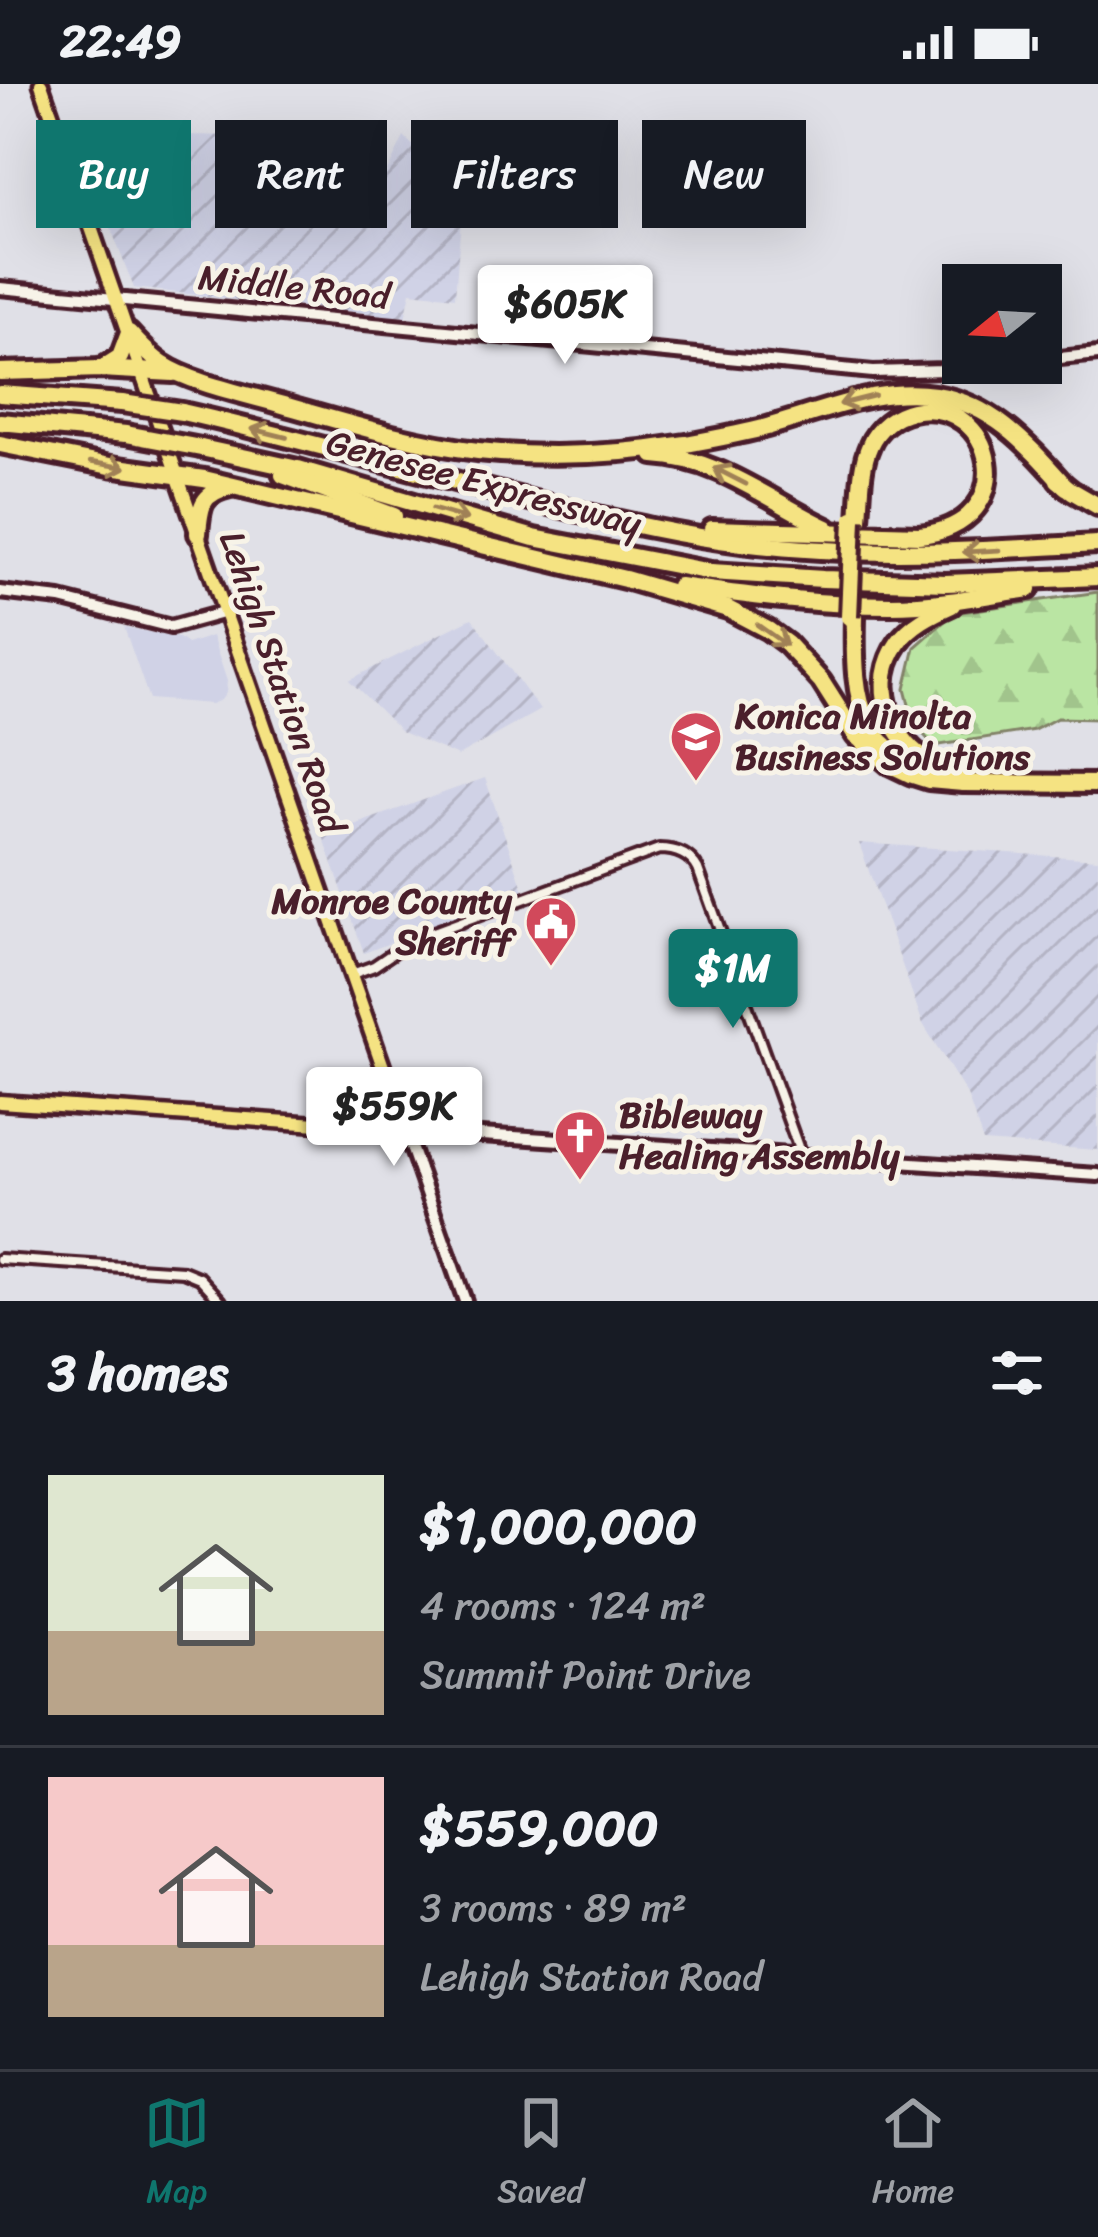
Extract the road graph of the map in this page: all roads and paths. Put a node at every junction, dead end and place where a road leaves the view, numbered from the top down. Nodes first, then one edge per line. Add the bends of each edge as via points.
1 (41, 84) edge
2 (0, 288) edge
3 (117, 300) junction
4 (129, 333) junction
5 (1098, 354) edge
6 (1062, 358) edge
7 (101, 369) junction
8 (942, 369) edge
9 (142, 370) junction
10 (0, 372) edge
11 (179, 374) junction
12 (0, 394) edge
13 (0, 422) edge
14 (0, 444) edge
15 (601, 453) junction
16 (226, 454) junction
17 (178, 475) junction
18 (235, 486) junction
19 (1066, 487) junction
20 (1098, 506) edge
21 (856, 519) junction
22 (651, 528) junction
23 (833, 532) junction
24 (198, 534) junction
25 (469, 543) junction
26 (1098, 544) edge
27 (1098, 578) edge
28 (625, 579) junction
29 (0, 592) edge
30 (965, 599) junction
31 (226, 612) junction
32 (946, 776) junction
33 (1098, 780) edge
34 (352, 974) junction
35 (0, 1102) edge
36 (405, 1130) junction
37 (801, 1155) junction
38 (1098, 1174) edge
39 (0, 1259) edge
40 (221, 1301) edge
41 (465, 1301) edge

1 - 3 main road, Lehigh Station Road
2 - 3 street, Middle Road
3 - 4 main road, Lehigh Station Road
3 - 8 street, Middle Road via 873,372
4 - 7 highway via 120,357
4 - 9 main road, Lehigh Station Road
4 - 11 highway
5 - 6 street
7 - 9 highway
7 - 10 highway
9 - 11 highway
9 - 17 main road, Lehigh Station Road
11 - 15 highway via 404,438 478,451
22 -> 12 highway, Genesee Expressway, bridge via 182,412
13 - 16 highway, Genesee Expressway, bridge
14 -> 17 highway
19 -> 15 highway via 994,417 954,399 908,392 686,444
23 -> 15 highway via 705,464
16 - 25 highway
16 -> 27 highway, Genesee Expressway via 534,538 711,572 946,583
17 - 18 highway
17 - 24 main road, Lehigh Station Road
18 - 24 highway via 208,495
18 - 25 highway
19 - 20 highway
19 - 21 highway via 984,421 914,404 886,414 867,434 857,461
21 - 23 highway via 868,448 896,416 948,414 972,430 987,456 988,483 957,524 919,535
21 - 32 highway, bridge via 849,692 883,753 911,771
22 - 23 highway
26 -> 22 highway, Genesee Expressway via 883,553
24 - 31 main road, Lehigh Station Road
25 - 28 highway
27 - 30 highway
28 - 30 highway via 870,604
28 -> 32 highway via 728,609 768,630 812,671 872,751 910,775
29 - 31 street via 171,627
30 - 32 highway via 913,627 887,668 886,701 897,733
31 - 34 main road, Lehigh Station Road
32 - 33 highway
34 - 36 main road, Lehigh Station Road
34 - 37 street via 412,940 674,850 698,869
35 - 36 main road
36 - 37 street
36 - 41 street, Lehigh Station Road
37 - 38 street
39 - 40 street via 183,1271

